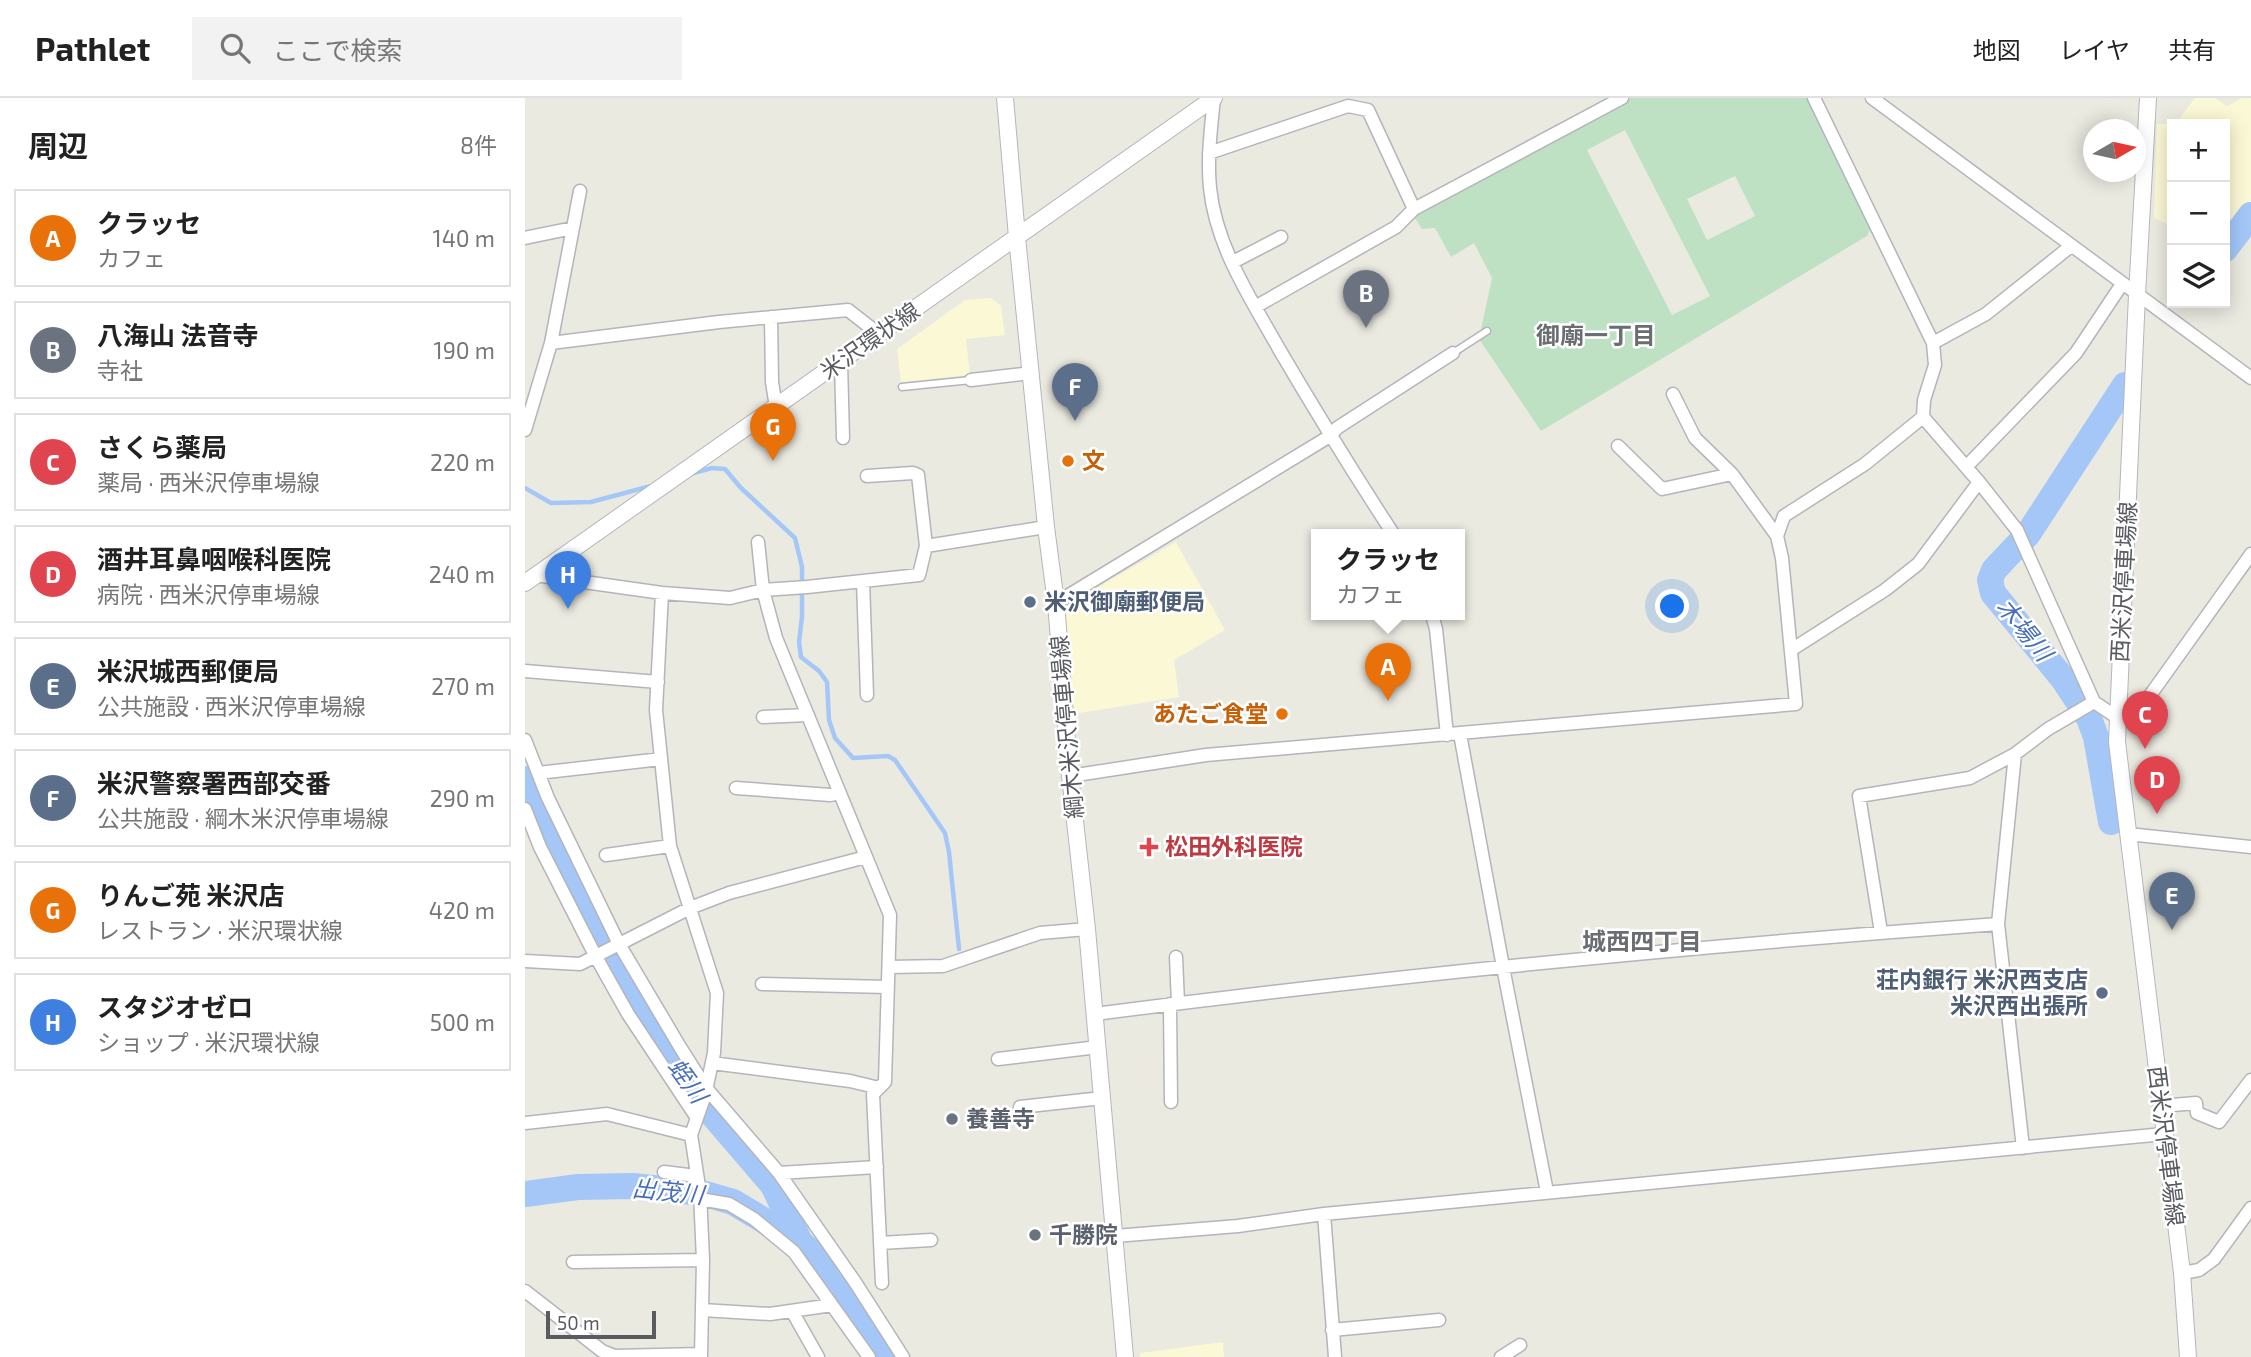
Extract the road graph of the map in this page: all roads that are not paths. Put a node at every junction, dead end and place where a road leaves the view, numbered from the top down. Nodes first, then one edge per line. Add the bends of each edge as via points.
1 (1005, 98) edge
2 (1214, 98) edge
3 (1622, 98) edge
4 (1814, 98) edge
5 (1872, 98) edge
6 (2148, 98) edge
7 (1209, 153) junction
8 (580, 191) dead end
9 (1414, 209) junction
10 (573, 228) junction
11 (1017, 237) junction
12 (1281, 237) dead end
13 (525, 238) edge
14 (2071, 246) junction
15 (1233, 262) junction
16 (2122, 284) junction
17 (2137, 295) junction
18 (1255, 307) junction
19 (771, 317) junction
20 (1487, 331) dead end
21 (880, 335) junction
22 (551, 343) junction
23 (1933, 344) junction
24 (1453, 353) joint
25 (841, 362) junction
26 (1031, 373) junction
27 (2251, 378) edge
28 (971, 380) joint
29 (902, 387) dead end
30 (1673, 394) dead end
31 (776, 407) junction
32 (1923, 417) junction
33 (525, 430) edge
34 (1330, 436) junction
35 (843, 439) dead end
36 (1618, 446) dead end
37 (1966, 467) junction
38 (1732, 474) junction
39 (867, 476) dead end
40 (1979, 482) junction
41 (1046, 527) junction
42 (1390, 529) edge
43 (1777, 536) junction
44 (758, 542) dead end
45 (926, 545) junction
46 (2251, 554) edge
47 (530, 579) edge
48 (863, 582) junction
49 (763, 590) junction
50 (662, 593) junction
51 (1056, 603) junction
52 (1433, 620) edge
53 (1791, 650) junction
54 (525, 671) edge
55 (658, 682) junction
56 (867, 695) dead end
57 (2094, 702) junction
58 (808, 716) junction
59 (763, 717) dead end
60 (2118, 718) junction
61 (1454, 734) junction
62 (525, 740) edge
63 (2015, 754) junction
64 (661, 759) junction
65 (538, 773) junction
66 (1070, 776) junction
67 (736, 788) dead end
68 (840, 793) junction
69 (525, 809) edge
70 (2128, 834) junction
71 (670, 846) junction
72 (525, 847) edge
73 (540, 847) junction
74 (2251, 847) edge
75 (606, 855) dead end
76 (866, 857) junction
77 (690, 908) junction
78 (1998, 924) junction
79 (1087, 929) junction
80 (1881, 932) junction
81 (616, 946) junction
82 (598, 956) junction
83 (1176, 957) dead end
84 (525, 961) edge
85 (888, 967) junction
86 (1503, 967) junction
87 (762, 984) dead end
88 (888, 987) junction
89 (1174, 1003) junction
90 (1095, 1013) junction
91 (1098, 1047) junction
92 (997, 1059) dead end
93 (712, 1063) junction
94 (2251, 1080) edge
95 (879, 1088) junction
96 (706, 1091) junction
97 (1103, 1098) junction
98 (1171, 1102) dead end
99 (2161, 1106) junction
100 (1020, 1107) dead end
101 (698, 1114) junction
102 (525, 1123) edge
103 (2164, 1134) junction
104 (691, 1135) junction
105 (2023, 1148) junction
106 (877, 1167) junction
107 (664, 1172) dead end
108 (779, 1173) junction
109 (699, 1187) junction
110 (1547, 1192) junction
111 (2251, 1208) edge
112 (1324, 1214) junction
113 (1115, 1236) junction
114 (932, 1240) dead end
115 (880, 1243) junction
116 (703, 1260) junction
117 (573, 1262) dead end
118 (2182, 1273) junction
119 (882, 1283) dead end
120 (525, 1292) edge
121 (832, 1305) junction
122 (702, 1310) junction
123 (792, 1311) junction
124 (1439, 1320) dead end
125 (1332, 1330) junction
126 (1520, 1345) dead end
127 (701, 1355) edge
128 (818, 1357) edge
129 (869, 1357) edge
130 (903, 1357) edge
131 (1125, 1357) edge
132 (1335, 1357) edge
133 (1501, 1357) edge
134 (2188, 1357) edge

1 - 11 main road, 綱木米沢停車場線
2 - 7 street
2 - 11 main road, 米沢環状線
3 - 9 street
4 - 23 street
5 - 14 street
6 - 17 main road, 西米沢停車場線
7 - 9 street via 1349,106 1368,110
7 - 15 street via 1218,228
8 - 10 street
9 - 18 street via 1396,227
10 - 13 street
10 - 22 street
11 - 21 main road, 米沢環状線
11 - 26 main road, 綱木米沢停車場線
12 - 15 street
14 - 16 street
14 - 23 street via 1986,314
15 - 18 street
16 - 17 street
16 - 37 street via 2076,353
17 - 27 street
17 - 60 main road, 西米沢停車場線
18 - 34 street
19 - 21 street via 848,310
19 - 22 street
19 - 31 street
20 - 24 lane
21 - 25 main road, 米沢環状線
22 - 33 street
23 - 32 street via 1935,365
24 - 34 street
25 - 31 main road, 米沢環状線
25 - 35 street
26 - 28 street
26 - 41 main road, 綱木米沢停車場線
28 - 29 lane
30 - 38 street via 1695,438
31 - 47 main road, 米沢環状線
32 - 37 street
32 - 43 street via 1865,464 1784,516
34 - 42 street
34 - 51 street
36 - 38 street via 1662,489
37 - 40 street
38 - 43 street
39 - 45 street via 918,475
40 - 53 street via 1918,564
40 - 57 street via 2017,530
41 - 45 street
41 - 51 main road, 綱木米沢停車場線
43 - 53 street
44 - 49 street
45 - 48 street via 919,575
46 - 60 street via 2136,715
47 - 50 street
48 - 49 street
48 - 56 street
49 - 50 street via 730,598
49 - 58 street via 776,638
50 - 55 street
51 - 66 main road, 綱木米沢停車場線
52 - 61 street
53 - 61 street via 1796,704
54 - 55 street
55 - 64 street
57 - 60 street
57 - 63 street
58 - 59 street
58 - 68 street
60 - 70 main road, 西米沢停車場線
61 - 66 street via 1206,755
61 - 86 street
62 - 65 street
63 - 78 street
63 - 80 street via 1970,778 1859,796
64 - 65 street
64 - 71 street
65 - 81 street
66 - 79 main road, 綱木米沢停車場線
67 - 68 street
68 - 76 street
69 - 73 street
70 - 74 street
70 - 99 main road, 西米沢停車場線
71 - 75 street
71 - 77 street
72 - 73 street
73 - 82 street
76 - 77 street via 729,893
76 - 85 street via 890,915
77 - 81 street
77 - 93 street via 717,993
78 - 80 street
78 - 105 street
79 - 85 street via 1040,933 943,966
79 - 90 main road, 綱木米沢停車場線
80 - 86 street
81 - 82 street
81 - 96 street
82 - 84 street via 580,964
82 - 101 street via 628,1014
83 - 89 street
85 - 88 street
86 - 89 street
86 - 110 street
87 - 88 street
88 - 95 street via 885,1082
89 - 90 street
89 - 98 street
90 - 91 main road, 綱木米沢停車場線
91 - 92 street
91 - 97 main road, 綱木米沢停車場線
93 - 95 street
93 - 96 street
94 - 99 street via 2219,1122 2197,1113 2196,1102
95 - 106 street via 873,1094
96 - 101 street
96 - 108 street
97 - 100 street
97 - 113 main road, 綱木米沢停車場線
99 - 103 main road, 西米沢停車場線
101 - 104 street
102 - 104 street via 607,1114
103 - 105 street
103 - 118 main road, 西米沢停車場線
104 - 109 street
105 - 110 street
106 - 108 street
106 - 115 street
107 - 109 street
108 - 130 street
109 - 116 street
109 - 121 street via 775,1235 794,1252
110 - 112 street
111 - 118 street via 2214,1259 2199,1270
112 - 113 street
112 - 125 street
113 - 131 main road, 綱木米沢停車場線
114 - 115 street
115 - 119 street
116 - 117 street
116 - 122 street
118 - 134 main road, 西米沢停車場線
120 - 127 street via 615,1356
121 - 123 street
121 - 129 street
122 - 123 street
122 - 127 street
123 - 128 street
124 - 125 street
125 - 132 street
126 - 133 street

